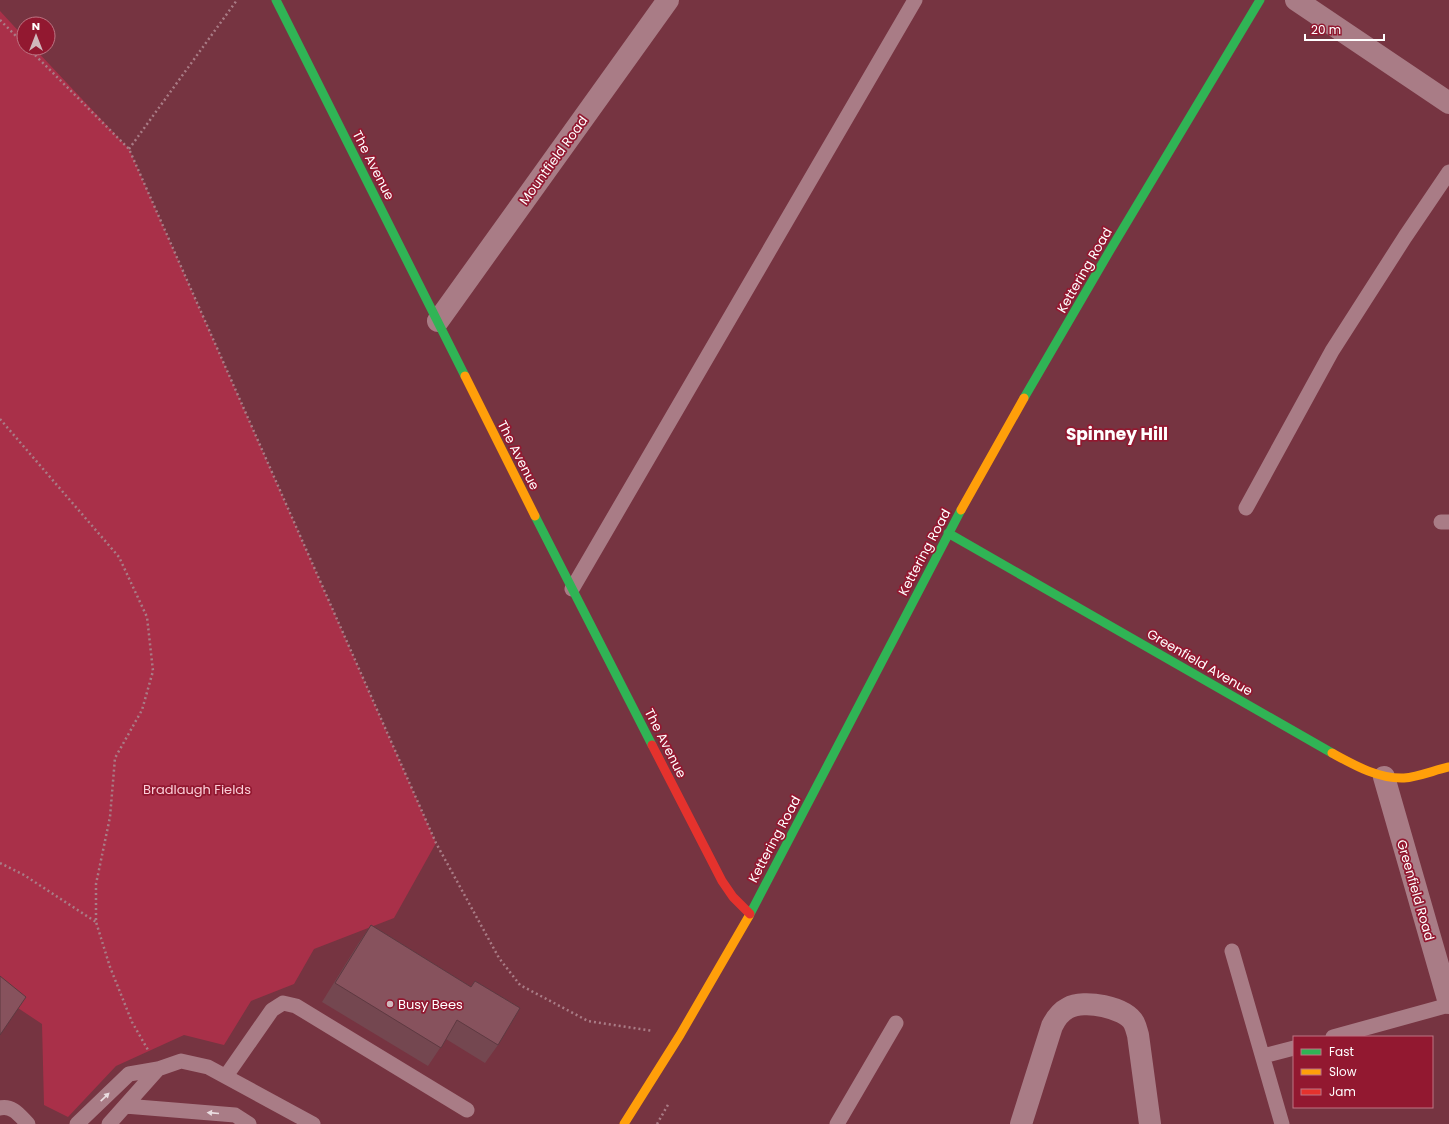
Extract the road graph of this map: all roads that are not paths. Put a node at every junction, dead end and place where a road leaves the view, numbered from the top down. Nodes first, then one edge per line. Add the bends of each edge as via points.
1 (276, 0) edge
2 (668, 0) edge
3 (915, 0) edge
4 (1260, 0) edge
5 (1296, 0) edge
6 (1449, 103) edge
7 (1449, 172) edge
8 (438, 321) junction
9 (1246, 508) dead end
10 (948, 533) junction
11 (572, 589) junction
12 (1449, 767) edge
13 (1384, 777) junction
14 (750, 914) junction
15 (1232, 951) dead end
16 (1449, 1004) edge
17 (896, 1023) dead end
18 (1337, 1036) edge
19 (1293, 1048) edge
20 (1263, 1056) junction
21 (158, 1069) junction
22 (226, 1076) junction
23 (125, 1106) junction
24 (0, 1108) edge
25 (467, 1110) dead end
26 (28, 1124) edge
27 (77, 1124) edge
28 (108, 1124) edge
29 (249, 1124) edge
30 (313, 1124) edge
31 (624, 1124) edge
32 (837, 1124) edge
33 (1021, 1124) edge
34 (1150, 1124) edge
35 (1282, 1124) edge

1 - 8 street, The Avenue
2 - 8 street, Mountfield Road
3 - 11 lane
4 - 10 street, Kettering Road via 1109,252
5 - 6 street
7 - 9 lane via 1332,351
8 - 11 street, The Avenue
10 - 13 street, Greenfield Avenue via 1352,764
10 - 14 street, Kettering Road
11 - 14 street, The Avenue via 722,882
12 - 13 street, Greenfield Avenue via 1405,778
13 - 16 street, Greenfield Road
14 - 31 street, Kettering Road via 680,1035
15 - 20 lane
16 - 18 lane
17 - 32 lane
19 - 20 lane
20 - 35 lane
21 - 22 lane via 181,1061 208,1066
21 - 23 lane
27 -> 21 lane via 129,1074
22 - 25 lane via 272,1010 283,1003 296,1006
22 - 30 lane
23 - 28 lane
29 -> 23 lane via 235,1115
24 - 26 lane via 15,1110
33 - 34 street via 1052,1026 1058,1015 1069,1007 1083,1004 1103,1006 1123,1013 1134,1023 1138,1035

